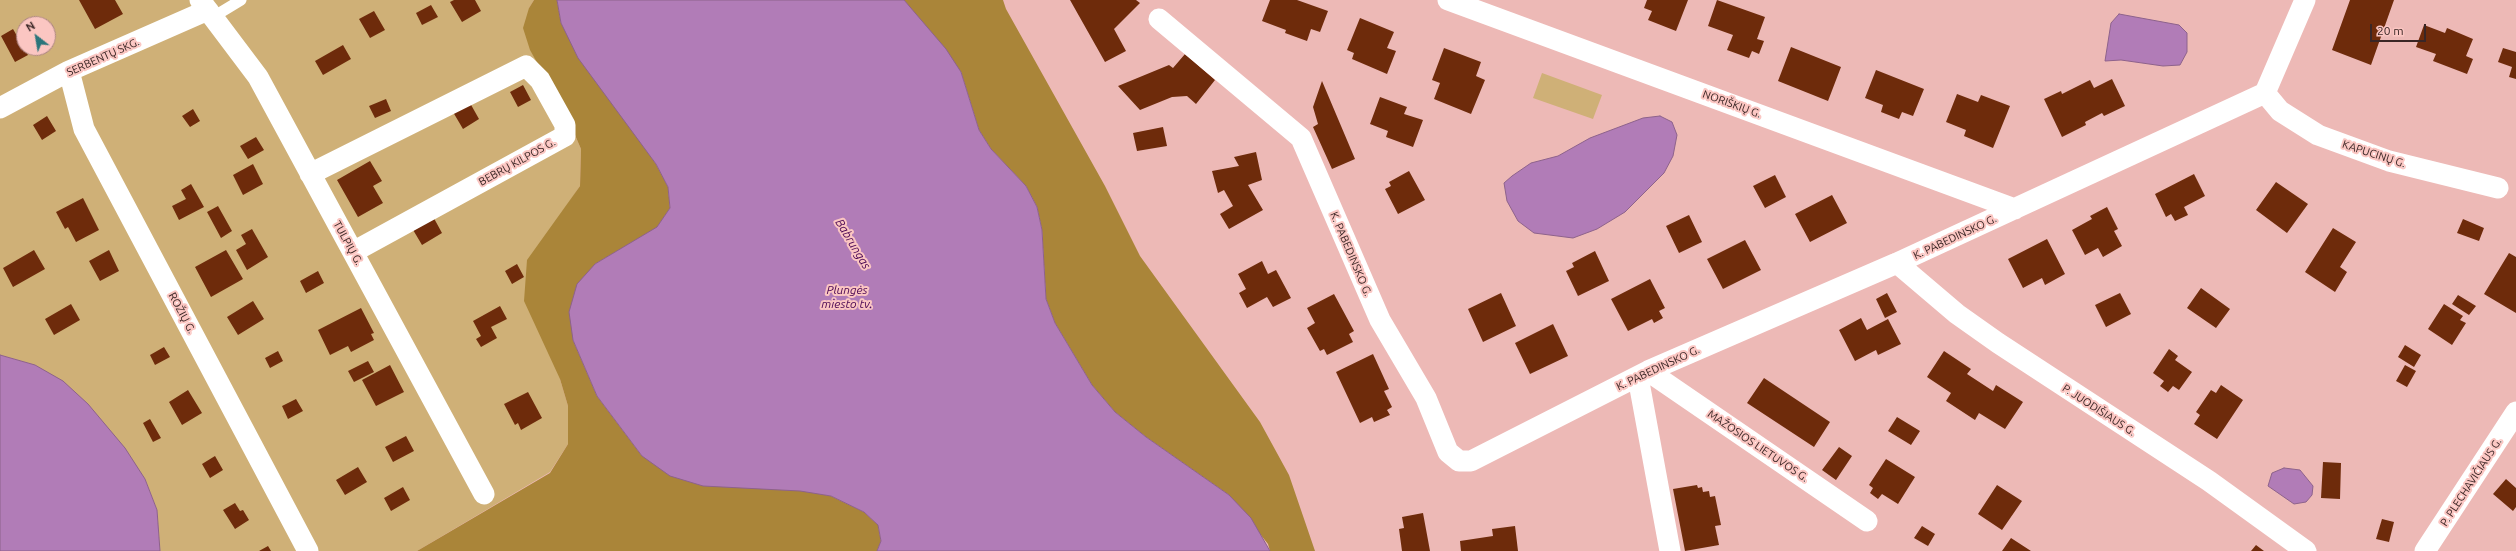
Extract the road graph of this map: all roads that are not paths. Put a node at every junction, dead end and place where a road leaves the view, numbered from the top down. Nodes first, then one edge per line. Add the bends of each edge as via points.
1 (241, 0) edge
2 (1448, 0) edge
3 (2305, 0) edge
4 (207, 9) edge
5 (1159, 19) dead end
6 (70, 71) junction
7 (2265, 93) junction
8 (0, 108) edge
9 (310, 174) junction
10 (2498, 188) dead end
11 (2015, 209) junction
12 (353, 252) junction
13 (1897, 264) junction
14 (1643, 374) junction
15 (2516, 412) edge
16 (484, 494) dead end
17 (1867, 521) dead end
18 (308, 551) edge
19 (1670, 551) edge
20 (2306, 551) edge
21 (2425, 551) edge

1 - 4 lane
2 - 11 street, NORIŠKIŲ G.
3 - 7 street
4 - 6 street, SERBENTŲ SKG.
4 - 9 street, TULPIŲ G. via 258,77
5 - 14 street, K. PABEDINSKO G. via 1301,138 1380,320 1426,398 1448,452 1459,461 1471,461
6 - 8 street, SERBENTŲ SKG.
6 - 18 street, ROŽIŲ G. via 84,129
7 - 10 street, KAPUCINŲ G. via 2280,111 2318,135 2389,161
7 - 11 street, K. PABEDINSKO G.
9 - 12 street, TULPIŲ G.
9 - 12 street, BEBRŲ KILPOS G. via 526,66 540,80 565,124 565,136
11 - 13 street, K. PABEDINSKO G.
12 - 16 street, TULPIŲ G.
13 - 14 street, K. PABEDINSKO G.
13 - 20 street, P. JUODIŠIAUS G. via 1998,344 2209,481
14 - 17 street, MAŽOSIOS LIETUVOS G.
14 - 19 street
15 - 21 street, P. PLECHAVIČIAUS G.

